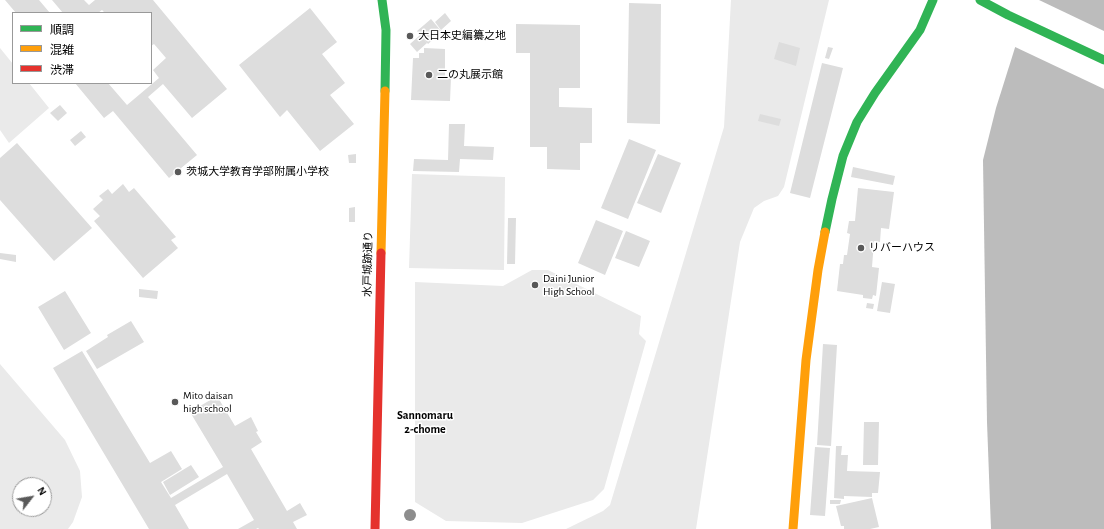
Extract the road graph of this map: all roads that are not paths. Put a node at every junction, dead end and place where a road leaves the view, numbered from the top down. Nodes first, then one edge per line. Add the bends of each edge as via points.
1 (382, 0) edge
2 (933, 0) edge
3 (980, 0) edge
4 (1104, 60) edge
5 (374, 529) edge
6 (793, 529) edge

1 - 5 street, 水戸城跡通り via 386,30
2 - 6 street via 920,30 857,122 843,156 818,270 811,322
3 - 4 street

